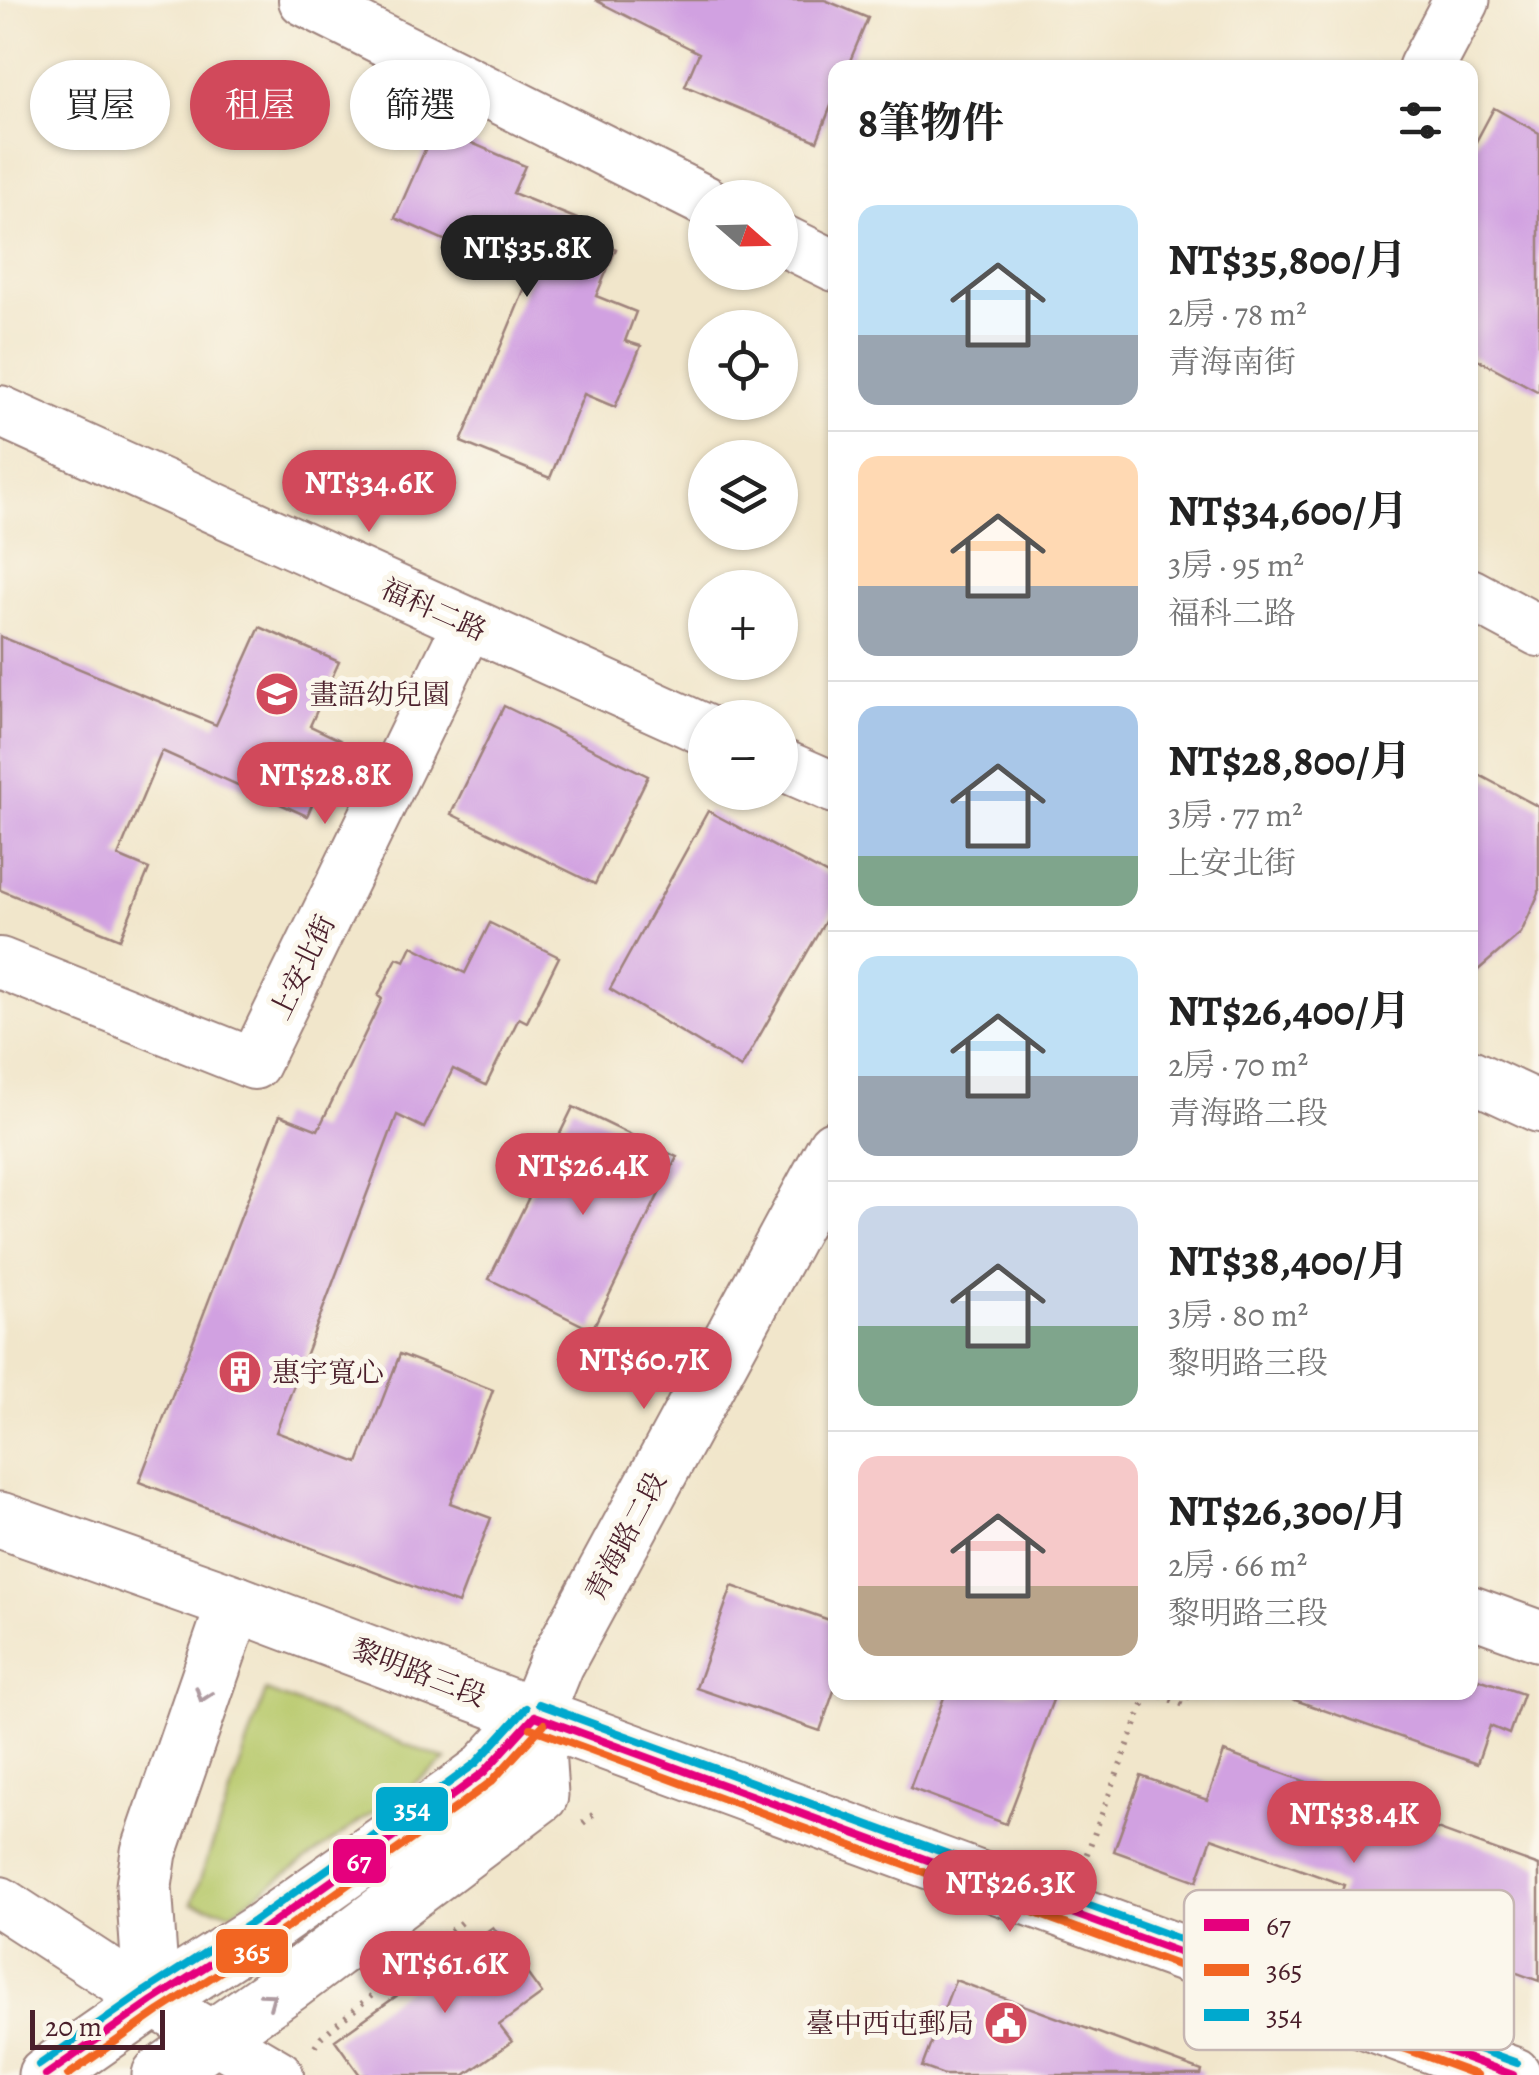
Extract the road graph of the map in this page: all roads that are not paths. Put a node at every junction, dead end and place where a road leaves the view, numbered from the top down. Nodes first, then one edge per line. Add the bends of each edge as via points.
1 (304, 0) edge
2 (1462, 0) edge
3 (1430, 60) edge
4 (688, 192) edge
5 (798, 248) edge
6 (828, 263) edge
7 (0, 411) edge
8 (1478, 598) edge
9 (468, 624) junction
10 (1539, 631) edge
11 (688, 722) edge
12 (798, 772) edge
13 (828, 785) edge
14 (0, 963) edge
15 (1478, 1078) edge
16 (1537, 1101) edge
17 (828, 1161) edge
18 (0, 1520) edge
19 (235, 1603) junction
20 (1478, 1615) edge
21 (1539, 1636) edge
22 (536, 1716) junction
23 (0, 1902) edge
24 (1184, 1954) edge
25 (152, 2001) junction
26 (213, 2038) junction
27 (1445, 2050) edge
28 (296, 2063) edge
29 (46, 2075) edge
30 (160, 2075) edge
31 (1513, 2075) edge

1 - 4 street
2 - 3 main road
5 - 6 street
7 - 9 street, 福科二路
8 - 10 street
9 - 11 street, 福科二路
9 - 14 street, 上安北街 via 254,1064
12 - 13 street
15 - 16 street
17 - 22 main road, 青海路二段 via 556,1664
18 - 19 main road, 黎明路三段
19 - 22 main road, 黎明路三段
19 -> 25 main road via 149,1852 144,1886
20 - 21 street
22 - 24 main road, 黎明路三段
22 - 25 main road, 青海路二段 via 484,1772
26 -> 22 main road, 青海路二段 via 540,1795
23 - 25 street
25 - 26 street
25 - 29 main road, 青海路二段
26 - 28 street
26 - 30 main road, 青海路二段
27 - 31 main road, 黎明路三段

